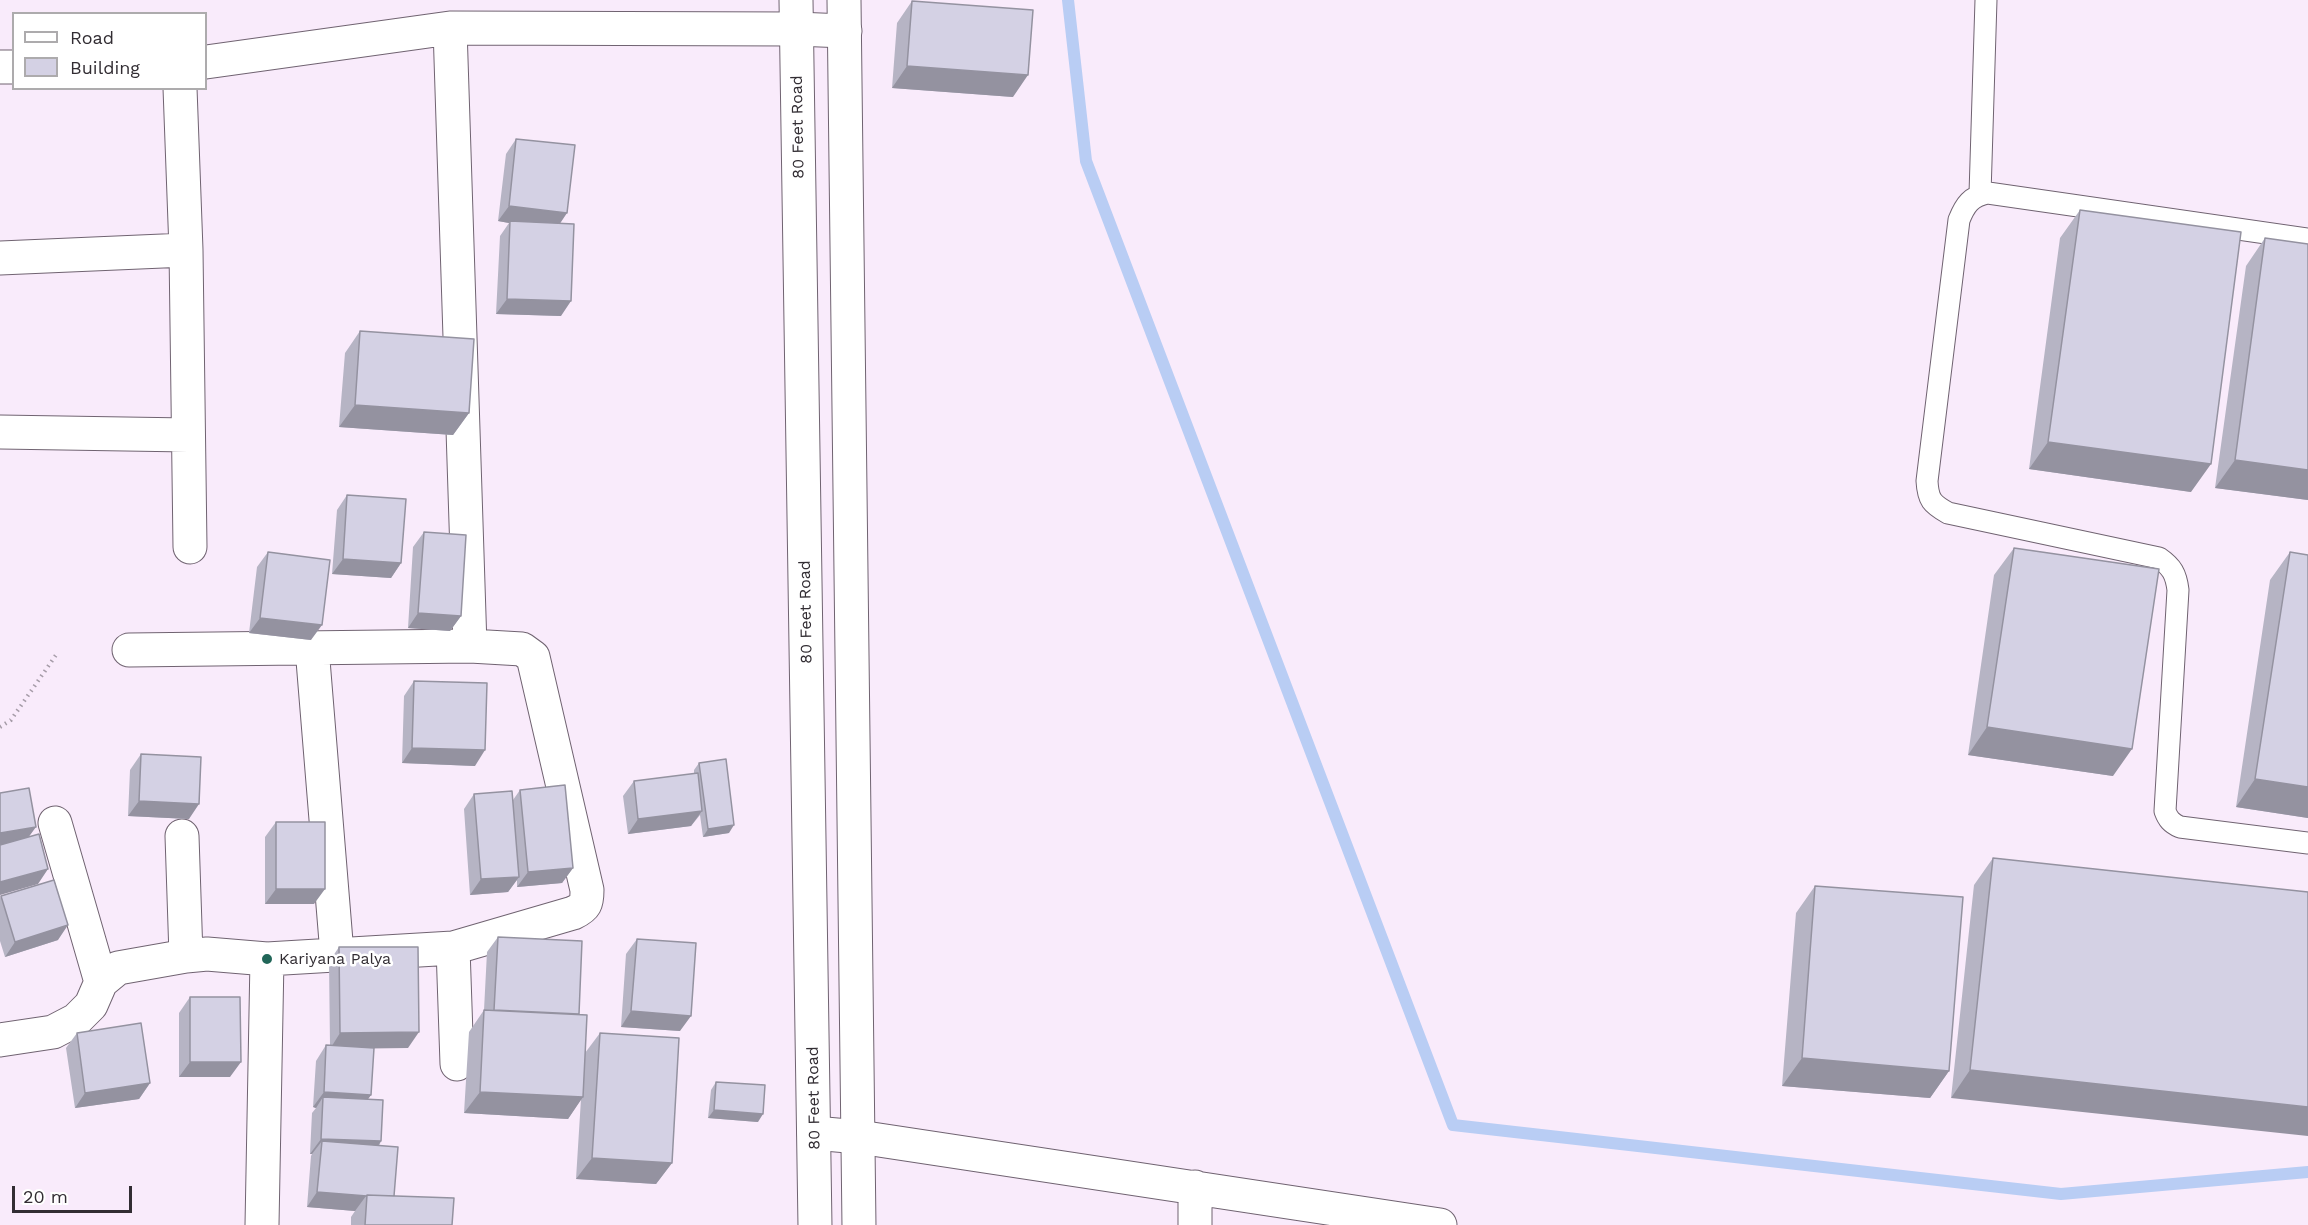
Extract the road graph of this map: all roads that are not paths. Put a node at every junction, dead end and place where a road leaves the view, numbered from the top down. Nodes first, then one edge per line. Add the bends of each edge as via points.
1 (1986, 0) edge
2 (796, 15) edge
3 (845, 16) edge
4 (450, 28) junction
5 (207, 62) edge
6 (180, 90) edge
7 (1980, 194) junction
8 (2308, 239) edge
9 (186, 250) junction
10 (0, 258) edge
11 (0, 432) edge
12 (188, 435) junction
13 (190, 547) dead end
14 (470, 646) junction
15 (312, 648) junction
16 (129, 650) dead end
17 (55, 823) dead end
18 (182, 836) dead end
19 (2308, 843) edge
20 (453, 948) junction
21 (337, 954) junction
22 (186, 956) junction
23 (267, 959) junction
24 (101, 982) junction
25 (0, 1040) edge
26 (457, 1064) dead end
27 (814, 1133) junction
28 (859, 1137) junction
29 (1195, 1187) junction
30 (262, 1225) edge
31 (815, 1225) edge
32 (859, 1225) edge
33 (1195, 1225) edge
34 (1440, 1225) edge

1 - 7 lane
2 - 3 street
2 - 4 street
2 - 27 street, 80 Feet Road
3 - 28 street
4 - 5 street
4 - 14 street
6 - 9 street
7 - 8 lane
7 - 19 lane via 1964,207 1959,220 1928,496 1948,513 2158,558 2168,565 2174,571 2178,590 2167,817 2180,827
9 - 10 street
9 - 12 street
11 - 12 street
12 - 13 street
14 - 15 street
14 - 20 street via 522,649 533,657 587,903 573,914
15 - 16 street
15 - 21 street
17 - 24 street
18 - 22 street
20 - 21 street
20 - 26 street
21 - 23 street
22 - 23 street
22 - 24 street via 118,968
23 - 30 street
24 - 25 street via 91,1005 76,1020 53,1032
27 - 28 street
27 - 31 street, 80 Feet Road
28 - 29 street
28 - 32 street
29 - 33 street
29 - 34 street

